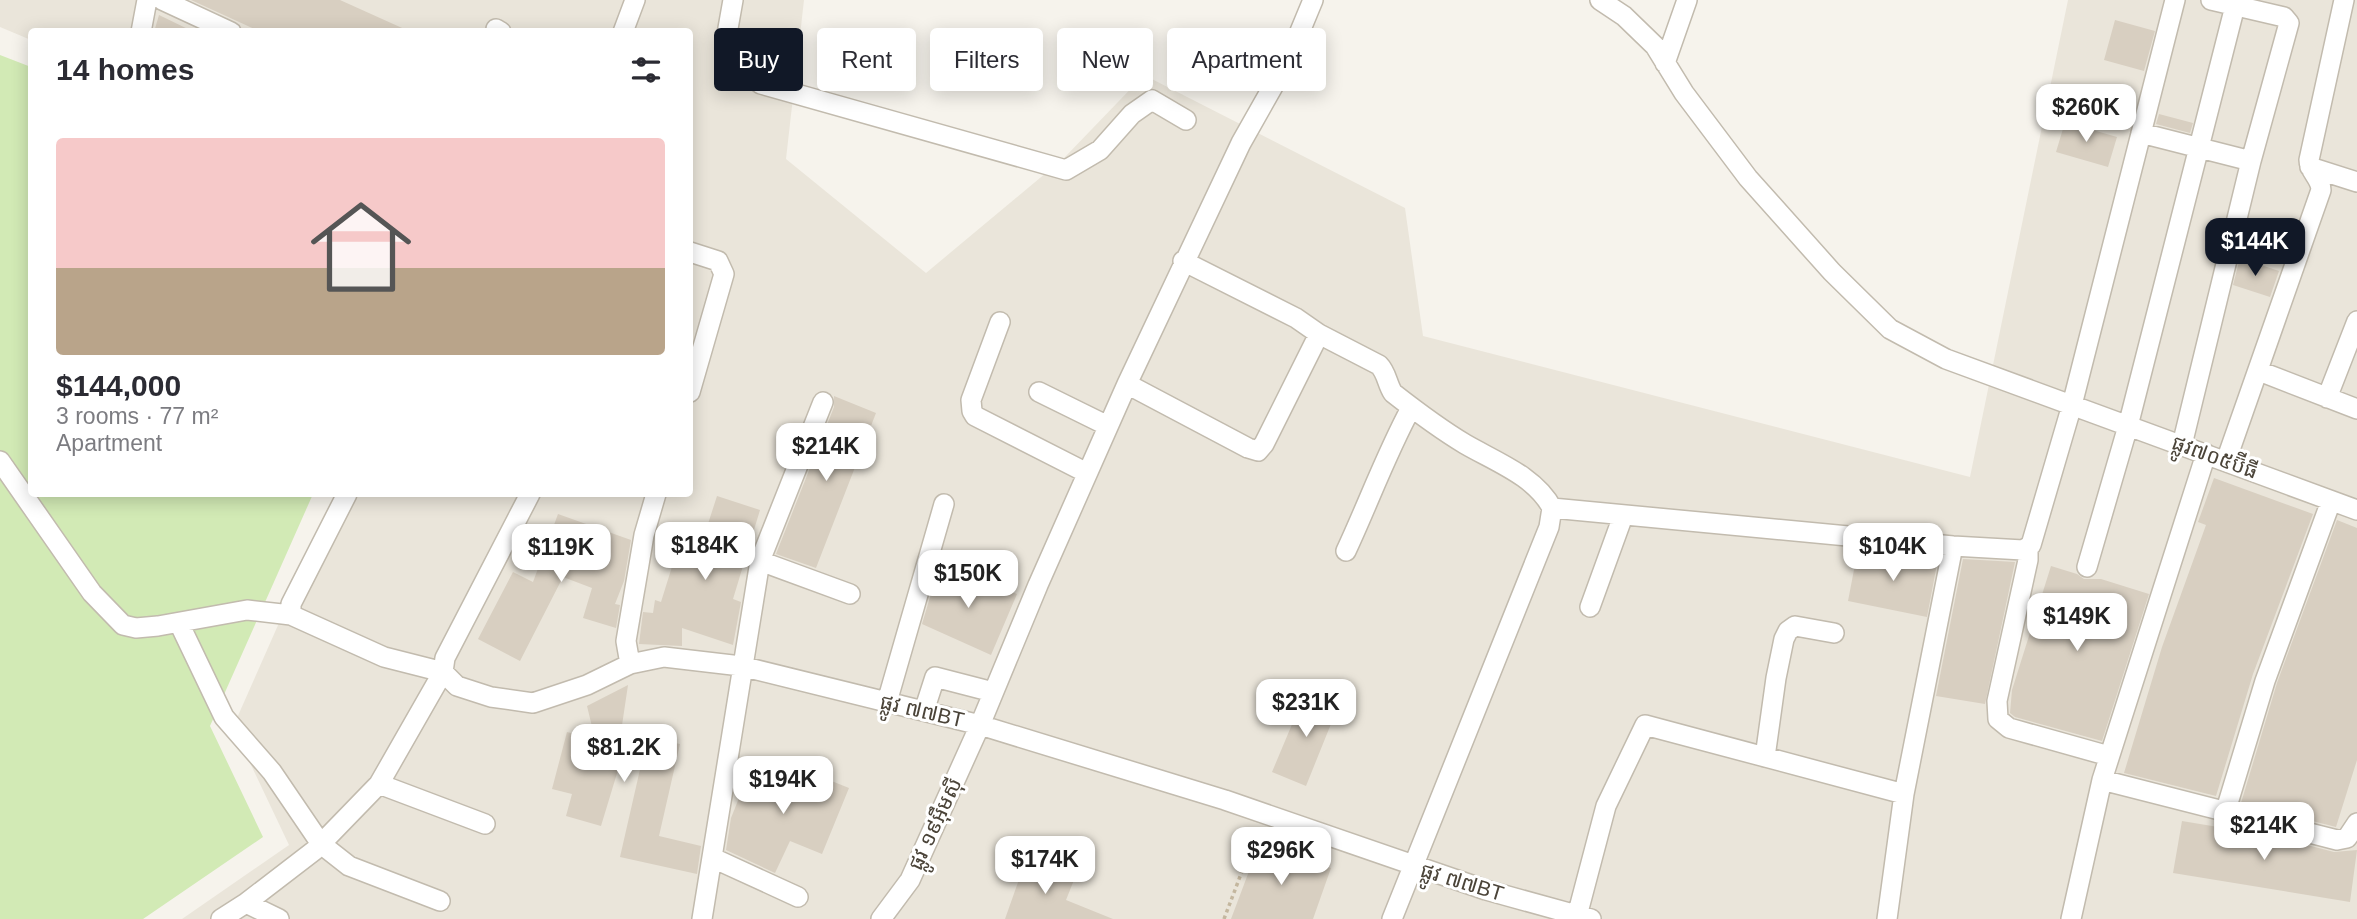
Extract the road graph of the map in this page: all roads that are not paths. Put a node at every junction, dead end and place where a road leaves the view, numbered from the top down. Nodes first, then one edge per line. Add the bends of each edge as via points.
1 (147, 0) edge
2 (162, 0) edge
3 (635, 0) edge
4 (733, 0) edge
5 (1313, 0) edge
6 (1600, 0) edge
7 (1687, 0) edge
8 (2175, 0) edge
9 (2211, 0) edge
10 (2344, 0) edge
11 (2235, 6) junction
12 (142, 28) edge
13 (222, 28) edge
14 (624, 28) edge
15 (1665, 63) junction
16 (1186, 120) dead end
17 (2141, 133) junction
18 (2198, 147) junction
19 (2251, 161) junction
20 (2309, 167) junction
21 (2357, 182) edge
22 (693, 253) edge
23 (1183, 261) junction
24 (2357, 321) edge
25 (1000, 322) dead end
26 (1319, 334) junction
27 (2259, 371) junction
28 (693, 382) edge
29 (1127, 384) junction
30 (1039, 392) dead end
31 (2327, 398) junction
32 (823, 402) dead end
33 (2072, 405) junction
34 (1411, 408) junction
35 (2357, 409) edge
36 (1108, 426) junction
37 (2128, 426) junction
38 (2182, 445) junction
39 (2206, 454) junction
40 (0, 461) edge
41 (2226, 461) junction
42 (1087, 473) junction
43 (345, 497) edge
44 (528, 497) edge
45 (655, 497) edge
46 (2331, 501) junction
47 (944, 504) dead end
48 (1552, 508) junction
49 (2357, 510) edge
50 (1623, 516) junction
51 (1952, 546) junction
52 (2028, 549) junction
53 (1346, 551) dead end
54 (760, 561) junction
55 (2087, 567) dead end
56 (850, 594) dead end
57 (1590, 607) dead end
58 (291, 615) junction
59 (179, 623) junction
60 (1834, 633) dead end
61 (630, 664) junction
62 (741, 666) junction
63 (443, 672) junction
64 (993, 692) junction
65 (887, 702) junction
66 (924, 711) junction
67 (980, 724) junction
68 (2109, 756) junction
69 (1765, 758) junction
70 (2102, 780) junction
71 (379, 784) junction
72 (1904, 794) junction
73 (2225, 813) junction
74 (485, 824) dead end
75 (2357, 824) edge
76 (321, 844) junction
77 (713, 858) junction
78 (1413, 866) junction
79 (798, 897) dead end
80 (440, 901) dead end
81 (246, 903) junction
82 (1584, 917) edge
83 (220, 919) edge
84 (279, 919) edge
85 (702, 919) edge
86 (881, 919) edge
87 (1392, 919) edge
88 (1887, 919) edge
89 (2071, 919) edge

1 - 12 street
2 - 13 street
3 - 14 street
4 - 16 street via 728,60 761,84 1066,170 1100,150 1132,114 1152,100
5 - 23 street, ផ្លូវ ១៩អ៊ឹមស៊ី via 1289,58
6 - 15 street, ផ្លូវ៧០៥ប៊ីធី via 1655,46
7 - 15 street
8 - 17 street
9 - 11 street
10 - 20 street
11 - 18 street
11 - 19 street via 2284,17 2289,23
15 - 33 street, ផ្លូវ៧០៥ប៊ីធី via 1748,178 1832,272 1890,328 1946,359
17 - 18 street
17 - 33 street
18 - 19 street
18 - 37 street
19 - 38 street
20 - 21 street
20 - 27 street via 2321,182 2321,190
22 - 28 street via 718,261 724,274
23 - 26 street
23 - 29 street, ផ្លូវ ១៩អ៊ឹមស៊ី
24 - 31 street
25 - 42 street via 971,400 972,411
26 - 29 street via 1258,451
26 - 34 street via 1379,365 1388,387
27 - 31 street
27 - 41 street
29 - 36 street, ផ្លូវ ១៩អ៊ឹមស៊ី
30 - 36 street
31 - 35 street
32 - 54 street
33 - 37 street, ផ្លូវ៧០៥ប៊ីធី
33 - 52 street
34 - 48 street via 1538,487
34 - 53 street
36 - 42 street, ផ្លូវ ១៩អ៊ឹមស៊ី
37 - 38 street, ផ្លូវ៧០៥ប៊ីធី
37 - 55 street
38 - 39 street, ផ្លូវ៧០៥ប៊ីធី
39 - 41 street, ផ្លូវ៧០៥ប៊ីធី
39 - 68 street
40 - 59 street, ផ្លូវ ៧៧BT via 92,593 123,625
41 - 46 street, ផ្លូវ៧០៥ប៊ីធី
42 - 64 street, ផ្លូវ ១៩អ៊ឹមស៊ី
43 - 58 street via 291,604
44 - 63 street via 445,658
45 - 61 street via 626,641
46 - 49 street, ផ្លូវ៧០៥ប៊ីធី
46 - 73 street via 2265,681
47 - 65 street
48 - 50 street
48 - 78 street via 1549,527
50 - 51 street
50 - 57 street
51 - 52 street
51 - 72 street
52 - 68 street via 1997,701 1998,719 2009,728
54 - 56 street
54 - 62 street
58 - 59 street, ផ្លូវ ៧៧BT via 247,610
58 - 63 street, ផ្លូវ ៧៧BT via 384,657
59 - 76 street via 224,717 272,772
60 - 69 street via 1795,626 1788,631
61 - 62 street, ផ្លូវ ៧៧BT via 664,657
61 - 63 street, ផ្លូវ ៧៧BT via 533,703 457,686
62 - 65 street, ផ្លូវ ៧៧BT
62 - 77 street
63 - 71 street
64 - 66 street via 935,677
64 - 67 street, ផ្លូវ ១៩អ៊ឹមស៊ី
65 - 66 street, ផ្លូវ ៧៧BT
66 - 67 street, ផ្លូវ ៧៧BT
67 - 78 street, ផ្លូវ ៧៧BT
67 - 86 street, ផ្លូវ ១៩អ៊ឹមស៊ី via 910,880
68 - 70 street
69 - 72 street
69 - 82 street via 1645,725 1606,806
70 - 73 street
70 - 89 street
71 - 74 street
71 - 76 street
72 - 88 street
73 - 75 street via 2337,840 2347,838
76 - 80 street via 349,866
76 - 81 street
77 - 79 street
77 - 85 street
78 - 82 street, ផ្លូវ ៧៧BT
78 - 87 street
81 - 83 street
81 - 84 street

